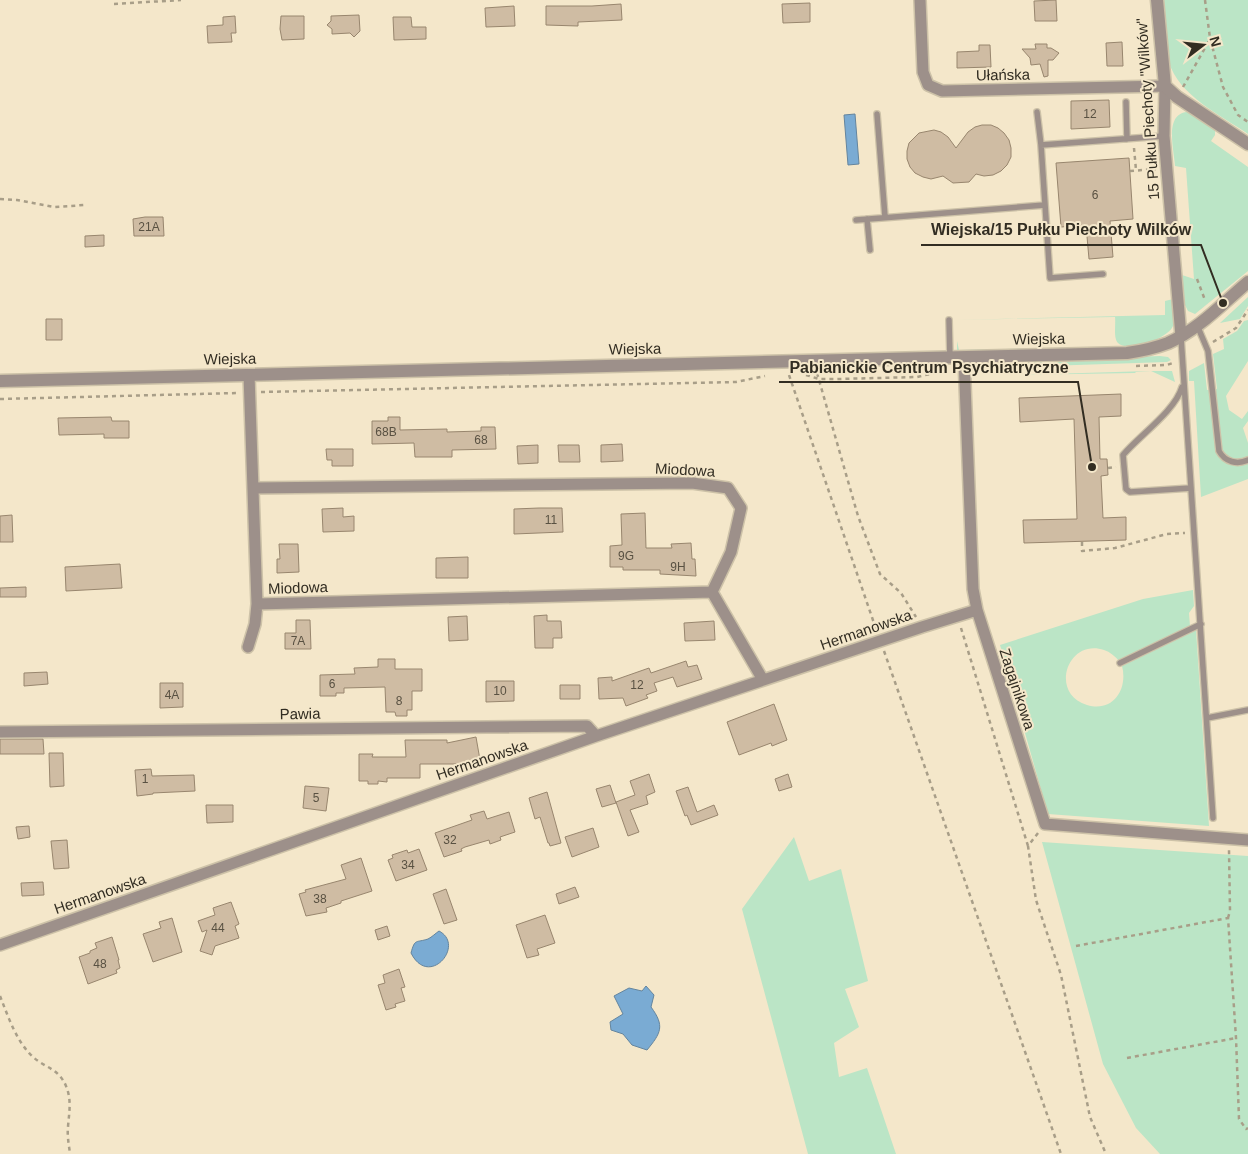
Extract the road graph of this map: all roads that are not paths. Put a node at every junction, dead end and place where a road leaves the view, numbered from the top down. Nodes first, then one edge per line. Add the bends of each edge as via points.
1 (920, 0) edge
2 (1157, 0) edge
3 (1165, 86) junction
4 (1126, 102) dead end
5 (1037, 112) dead end
6 (876, 114) dead end
7 (1164, 136) junction
8 (1130, 139) junction
9 (1248, 144) edge
10 (1041, 145) junction
11 (1045, 205) junction
12 (885, 218) junction
13 (867, 219) junction
14 (856, 220) dead end
15 (870, 250) dead end
16 (1103, 274) dead end
17 (1248, 282) edge
18 (949, 320) dead end
19 (1197, 325) junction
20 (1181, 336) junction
21 (950, 358) junction
22 (964, 358) junction
23 (249, 375) junction
24 (0, 381) edge
25 (1184, 383) junction
26 (1248, 460) edge
27 (253, 488) junction
28 (1191, 488) junction
29 (712, 592) junction
30 (257, 604) junction
31 (976, 610) junction
32 (1201, 624) junction
33 (248, 647) dead end
34 (1120, 663) dead end
35 (763, 680) junction
36 (1248, 710) edge
37 (1207, 718) junction
38 (0, 732) edge
39 (596, 736) junction
40 (1213, 818) dead end
41 (1248, 840) edge
42 (0, 945) edge

1 - 3 street, Ułańska via 923,72 928,85 942,91
2 - 3 street, 15 Pułku Piechoty "Wilków"
3 - 7 street, 15 Pułku Piechoty "Wilków"
3 - 9 street
4 - 8 lane
5 - 10 lane
6 - 12 lane
7 - 8 lane
7 - 20 street, 15 Pułku Piechoty "Wilków"
8 - 10 lane
10 - 11 lane
11 - 12 lane
11 - 16 lane via 1050,278
12 - 13 lane
13 - 14 lane
13 - 15 lane
17 - 19 street, Wiejska
18 - 21 lane
19 - 20 street, Wiejska
19 - 26 lane via 1208,352 1219,451 1229,461
20 - 22 street, Wiejska via 1149,349 1127,353
20 - 25 lane
21 - 22 street, Wiejska
21 - 23 street, Wiejska
22 - 31 street, Zagajnikowa
23 - 24 street, Wiejska
23 - 27 street, Miodowa
25 - 28 lane
25 - 28 lane via 1175,402 1123,456 1126,489 1130,492
27 - 29 street, Miodowa via 692,482 728,488 741,508 732,552
27 - 30 street, Miodowa
28 - 32 lane
29 - 30 street, Miodowa
29 - 35 street
30 - 33 street, Miodowa
31 - 35 street, Hermanowska
31 - 41 street, Zagajnikowa via 1045,824
32 - 34 lane
32 - 37 lane
35 - 39 street, Hermanowska
36 - 37 lane
37 - 40 lane
38 - 39 street, Pawia via 587,726
39 - 42 street, Hermanowska

